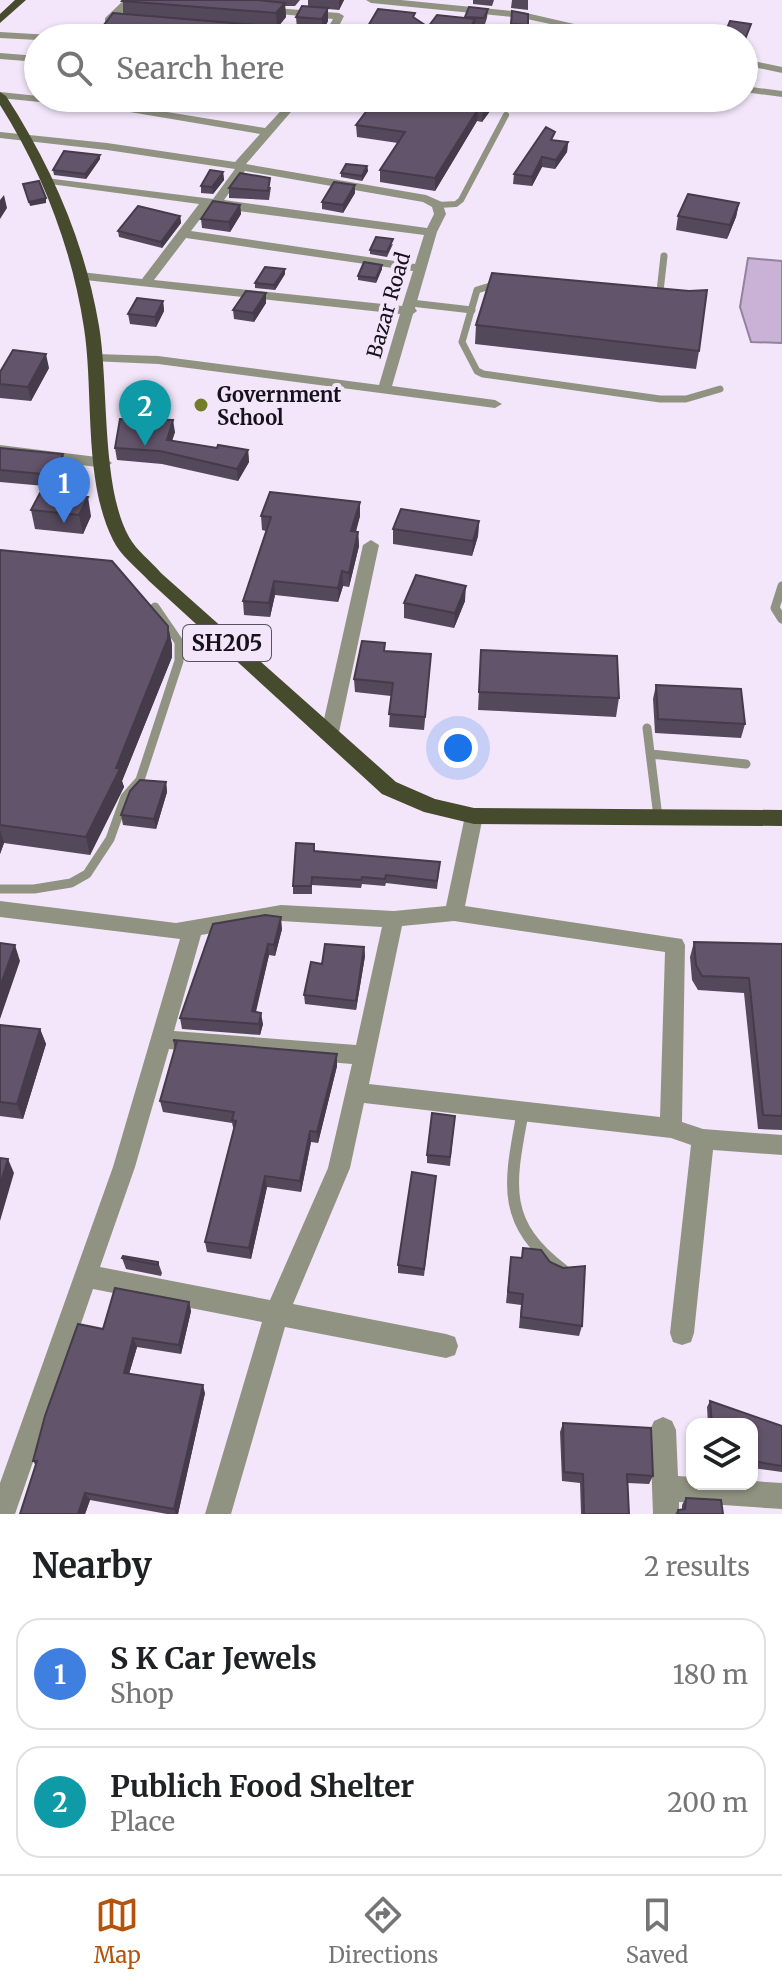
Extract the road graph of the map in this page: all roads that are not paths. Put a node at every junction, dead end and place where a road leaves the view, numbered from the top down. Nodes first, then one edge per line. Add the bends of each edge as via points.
1 (21, 0) edge
2 (130, 0) edge
3 (371, 0) edge
4 (341, 3) dead end
5 (252, 9) edge
6 (339, 16) junction
7 (0, 20) edge
8 (132, 22) edge
9 (334, 24) edge
10 (564, 24) edge
11 (0, 35) edge
12 (24, 36) edge
13 (0, 56) edge
14 (24, 58) edge
15 (758, 65) edge
16 (782, 70) edge
17 (758, 91) edge
18 (782, 94) edge
19 (0, 95) edge
20 (24, 97) edge
21 (148, 112) edge
22 (285, 112) edge
23 (506, 115) dead end
24 (266, 132) junction
25 (0, 135) edge
26 (29, 138) junction
27 (240, 166) junction
28 (50, 180) junction
29 (210, 204) junction
30 (438, 205) junction
31 (431, 232) junction
32 (185, 234) junction
33 (664, 256) dead end
34 (420, 268) junction
35 (81, 276) junction
36 (147, 280) junction
37 (513, 284) edge
38 (644, 299) edge
39 (659, 300) junction
40 (672, 302) edge
41 (410, 307) junction
42 (472, 310) junction
43 (96, 358) junction
44 (720, 389) dead end
45 (384, 390) junction
46 (495, 404) dead end
47 (0, 450) edge
48 (105, 463) junction
49 (371, 545) dead end
50 (782, 586) edge
51 (155, 607) edge
52 (782, 619) edge
53 (647, 728) dead end
54 (329, 737) junction
55 (651, 754) junction
56 (746, 764) dead end
57 (474, 816) junction
58 (658, 817) junction
59 (782, 818) edge
60 (0, 889) edge
61 (0, 909) edge
62 (454, 913) junction
63 (394, 919) junction
64 (193, 929) junction
65 (161, 1039) junction
66 (362, 1055) junction
67 (356, 1092) junction
68 (523, 1111) junction
69 (671, 1128) junction
70 (703, 1139) junction
71 (782, 1145) edge
72 (563, 1270) edge
73 (84, 1276) junction
74 (277, 1313) junction
75 (682, 1333) dead end
76 (446, 1346) dead end
77 (663, 1430) dead end
78 (782, 1496) edge
79 (666, 1501) edge
80 (2, 1514) edge
81 (218, 1514) edge

1 - 7 main road
2 - 8 street via 106,24
3 - 10 street
4 - 6 street
5 - 6 street
6 - 9 street
11 - 12 street
13 - 14 street
15 - 16 street
17 - 18 street
19 - 20 street
19 - 26 main road, SH205
21 - 24 street
22 - 24 street
23 - 30 lane via 461,200
24 - 27 street
25 - 26 street
26 - 27 street
26 - 28 main road, SH205
27 - 29 street
27 - 30 street
28 - 29 street
28 - 35 main road, SH205
29 - 31 street
29 - 32 street
30 - 31 street, Bazar Road via 440,214
31 - 34 street, Bazar Road
32 - 34 street
32 - 36 street
33 - 39 lane
34 - 41 street, Bazar Road
35 - 36 street
35 - 43 main road, SH205
36 - 41 street
37 - 42 lane via 481,286
38 - 39 lane
39 - 40 lane
41 - 42 lane
41 - 45 street, Bazar Road
42 - 44 lane via 462,347 477,371 491,377 660,399 686,399
43 - 45 street via 158,360
43 - 48 main road, SH205
45 - 46 street
47 - 48 street
48 - 54 main road, SH205 via 108,502 122,541
49 - 54 street
50 - 52 lane via 775,608
51 - 60 lane via 179,634 180,659 140,780 125,797 110,839 87,874 71,883
53 - 55 lane
54 - 57 main road, SH205 via 389,788
55 - 56 lane
55 - 58 lane
57 - 58 main road, SH205
57 - 62 street
58 - 59 main road, SH205
61 - 64 street
62 - 63 street
62 - 69 street via 682,945
63 - 64 street via 281,913
63 - 66 street
64 - 65 street
65 - 66 street
65 - 73 street via 124,1167
66 - 67 street
67 - 68 street
67 - 74 street via 339,1168
68 - 69 street
68 - 72 lane via 513,1185 517,1216 533,1246
69 - 70 street
70 - 71 street
70 - 75 street
73 - 74 street
73 - 80 street
74 - 76 street
74 - 81 street
77 - 79 street
78 - 79 street

